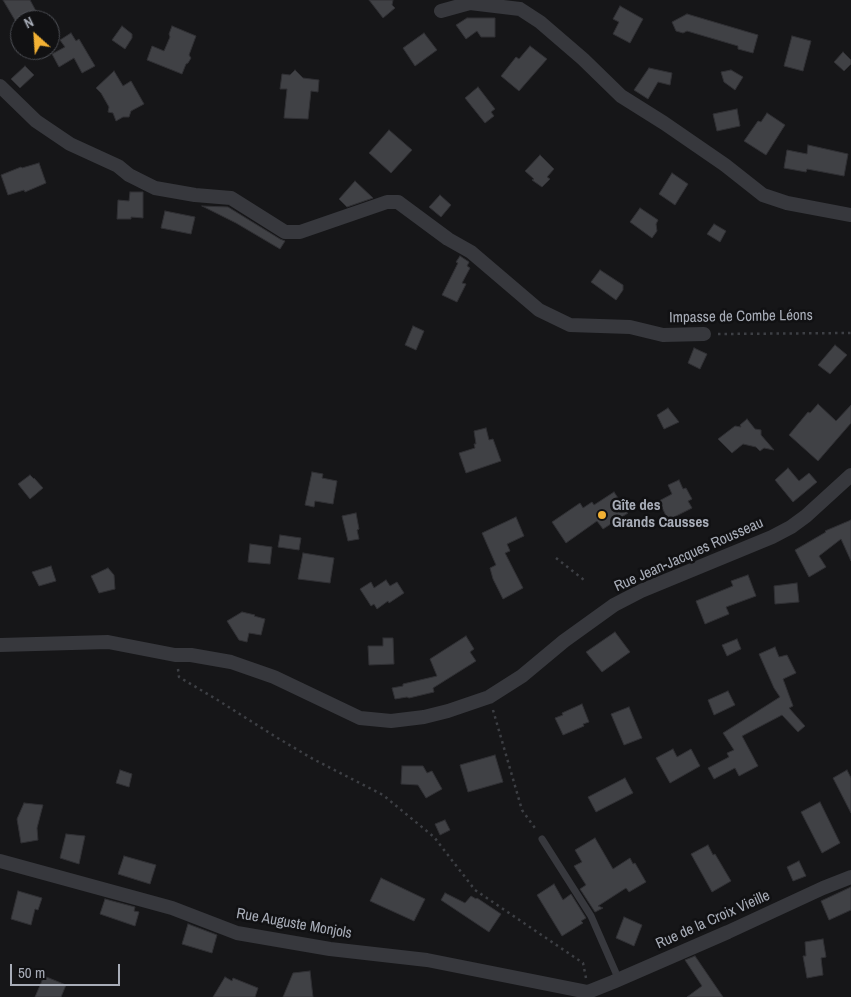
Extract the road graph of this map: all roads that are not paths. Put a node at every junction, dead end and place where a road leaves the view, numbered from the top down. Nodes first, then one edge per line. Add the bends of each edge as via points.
1 (441, 11) dead end
2 (0, 86) edge
3 (851, 215) edge
4 (704, 334) road end
5 (851, 476) edge
6 (0, 645) edge
7 (542, 839) road end
8 (0, 861) edge
9 (851, 877) edge
10 (620, 980) junction
11 (588, 994) edge

1 - 3 street via 470,3 520,9 576,53 621,96 726,165 763,195
2 - 4 street, Impasse de Combe Léons via 36,121 70,144 118,166 155,188 231,198 285,232 300,232 387,202 398,202 471,252 539,310 570,325 630,327 663,335
5 - 6 street, Rue Jean-Jacques Rousseau via 791,527 641,591 614,605 522,676 489,697 424,717 391,721 360,718 274,677 232,662 191,655 108,642
7 - 10 lane via 591,916
8 - 11 street, Rue Auguste Monjols via 172,908 237,933 330,949 427,960
9 - 10 street, Rue de la Croix Vieille
10 - 11 street, Rue de la Croix Vieille

